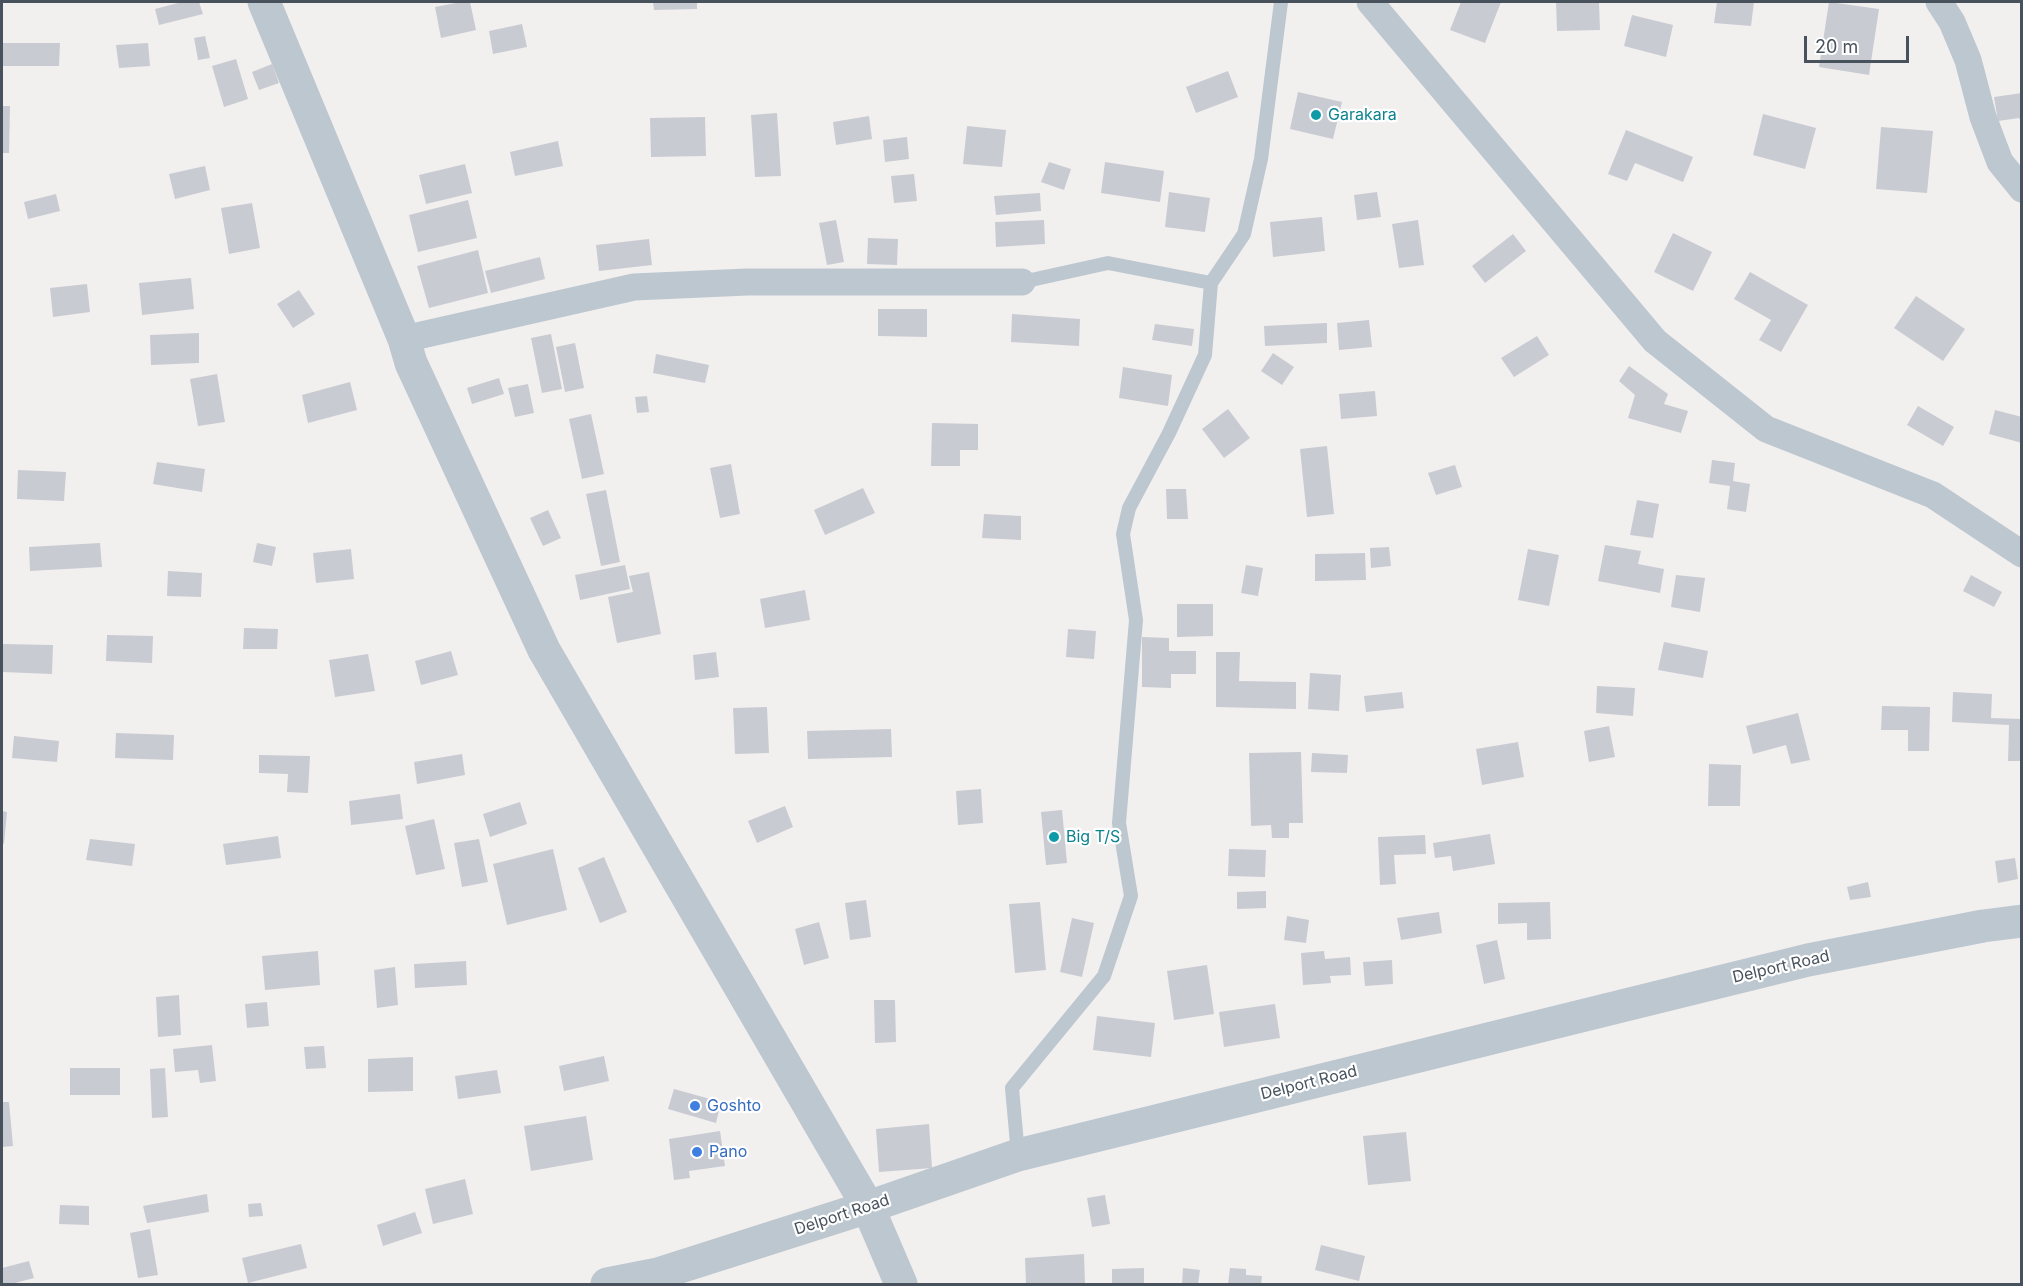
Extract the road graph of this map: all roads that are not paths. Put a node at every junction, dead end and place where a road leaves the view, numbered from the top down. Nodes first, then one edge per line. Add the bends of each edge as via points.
1 (264, 2) edge
2 (1281, 2) edge
3 (1370, 2) edge
4 (1939, 2) edge
5 (2022, 189) edge
6 (1022, 282) joint
7 (1211, 283) junction
8 (404, 339) junction
9 (2022, 554) edge
10 (2022, 921) edge
11 (1018, 1155) junction
12 (868, 1207) junction
13 (607, 1284) edge
14 (901, 1284) edge

1 - 8 street
2 - 7 lane via 1261,159 1244,234
3 - 9 street via 1655,341 1766,429 1934,495
4 - 5 street via 1968,60 2000,162
6 - 7 lane via 1108,263
6 - 8 street via 747,282 634,287
7 - 11 lane via 1205,355 1129,508 1123,534 1136,620 1119,823 1131,896 1104,976 1012,1088
8 - 12 street via 411,363 544,650
10 - 11 street, Delport Road via 1808,960
11 - 12 street, Delport Road
12 - 13 street, Delport Road via 658,1274
12 - 14 street

